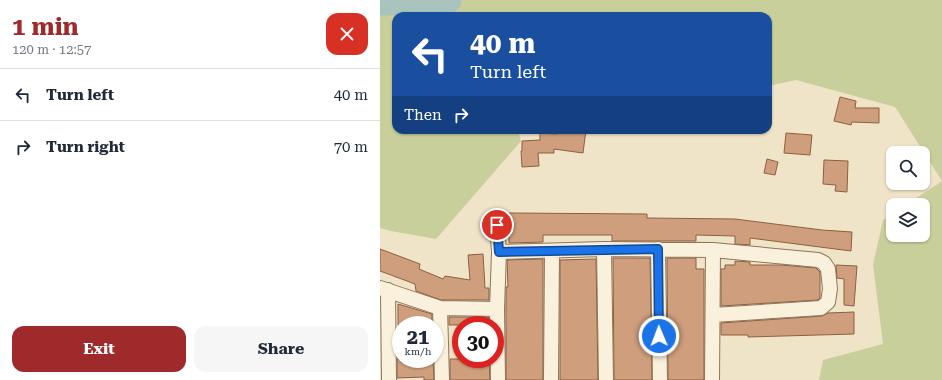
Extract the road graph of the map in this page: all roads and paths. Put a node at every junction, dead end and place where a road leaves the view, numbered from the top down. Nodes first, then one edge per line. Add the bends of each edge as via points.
1 (497, 225) dead end
2 (604, 249) junction
3 (658, 249) junction
4 (713, 250) junction
5 (552, 251) junction
6 (499, 252) junction
7 (384, 289) edge
8 (440, 308) junction
9 (497, 309) junction
10 (713, 315) junction
11 (389, 380) edge
12 (442, 380) edge
13 (498, 380) edge
14 (551, 380) edge
15 (606, 380) edge
16 (660, 380) edge
17 (712, 380) edge

1 - 6 street
2 - 3 street
2 - 5 street
2 - 15 street
3 - 4 street
3 - 16 street
4 - 10 street
4 - 10 street via 818,260 828,269 830,289 828,302 821,308
5 - 6 street
5 - 14 street
6 - 9 street
7 - 8 street
7 - 11 street
8 - 9 street
8 - 12 street
9 - 13 street
10 - 17 street

